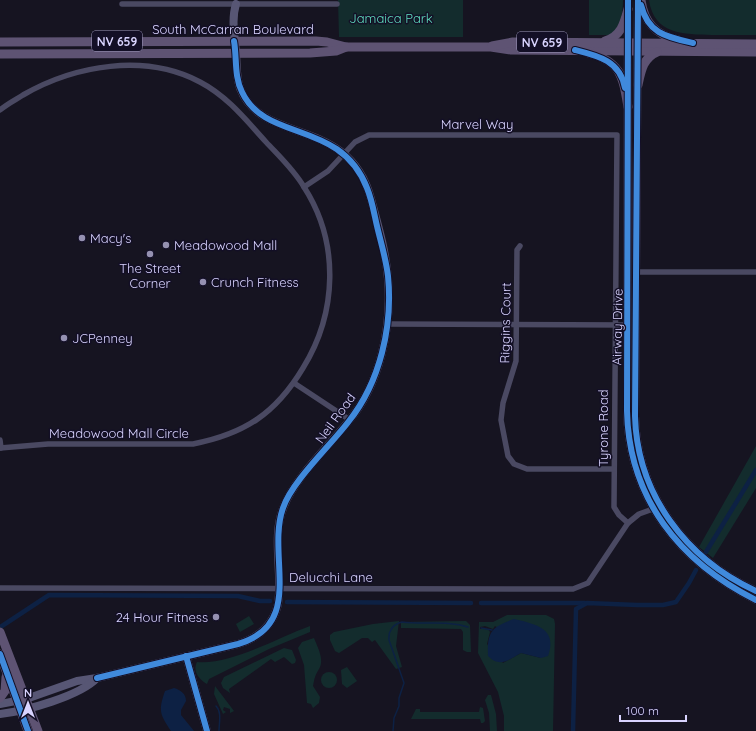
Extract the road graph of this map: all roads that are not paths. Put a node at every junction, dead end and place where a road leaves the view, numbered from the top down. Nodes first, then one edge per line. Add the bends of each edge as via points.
1 (639, 0) edge
2 (152, 2) edge
3 (235, 2) edge
4 (302, 2) edge
5 (122, 4) dead end
6 (337, 4) dead end
7 (628, 5) edge
8 (236, 41) junction
9 (0, 42) edge
10 (600, 42) junction
11 (693, 43) junction
12 (756, 44) edge
13 (628, 46) junction
14 (346, 47) junction
15 (491, 47) junction
16 (638, 47) junction
17 (575, 50) junction
18 (659, 51) junction
19 (756, 52) edge
20 (236, 53) junction
21 (0, 54) edge
22 (638, 85) junction
23 (628, 107) junction
24 (0, 110) edge
25 (617, 135) joint
26 (344, 154) junction
27 (304, 187) junction
28 (520, 246) dead end
29 (636, 272) junction
30 (756, 272) edge
31 (387, 324) junction
32 (517, 324) junction
33 (615, 325) junction
34 (628, 325) junction
35 (636, 378) junction
36 (294, 383) junction
37 (350, 420) junction
38 (0, 440) edge
39 (1, 448) edge
40 (614, 469) junction
41 (653, 508) junction
42 (628, 523) junction
43 (685, 541) junction
44 (0, 588) edge
45 (279, 588) junction
46 (756, 591) edge
47 (756, 600) edge
48 (0, 632) edge
49 (0, 654) edge
50 (186, 656) junction
51 (5, 668) junction
52 (97, 678) junction
53 (0, 698) edge
54 (22, 700) junction
55 (0, 704) edge
56 (26, 710) junction
57 (0, 714) edge
58 (28, 731) edge
59 (38, 731) edge
60 (207, 731) edge

1 - 11 main road via 651,27 668,37
1 - 16 main road, Airway Drive
2 - 3 street
2 - 5 street
3 - 4 street
3 - 8 main road, Neil Road via 238,14
4 - 6 street
7 - 10 main road via 618,35
7 - 13 main road, Airway Drive
8 - 9 main road, South McCarran Boulevard / NV 659
8 - 14 main road, South McCarran Boulevard / NV 659 via 328,42
8 - 20 main road, Neil Road
10 - 13 main road, South McCarran Boulevard / NV 659
10 - 15 main road, South McCarran Boulevard / NV 659 via 513,42
11 - 12 main road, South McCarran Boulevard / NV 659
11 - 16 main road, South McCarran Boulevard / NV 659
13 - 16 main road, South McCarran Boulevard / NV 659
13 - 17 main road, South McCarran Boulevard / NV 659
13 - 23 main road, Airway Drive
14 - 15 main road, South McCarran Boulevard / NV 659
14 - 20 main road, South McCarran Boulevard / NV 659 via 328,52
15 - 17 main road, South McCarran Boulevard / NV 659 via 511,50
16 - 18 main road, South McCarran Boulevard / NV 659
16 - 22 main road, Airway Drive
17 - 23 main road via 599,57 614,66 623,80
18 - 19 main road, South McCarran Boulevard / NV 659
18 - 22 main road via 645,60
20 - 21 main road, South McCarran Boulevard / NV 659
20 - 26 main road, Neil Road via 236,71 240,87 257,112 273,122 323,140
22 - 29 main road, Airway Drive
23 - 34 main road, Airway Drive
24 - 27 street, Meadowood Mall Circle via 38,86 77,72 115,66 165,70 199,81 220,95 290,167
25 - 26 street, Marvel Way via 369,135 355,142
25 - 33 street, Tyrone Road
26 - 27 street, Marvel Way via 328,171
26 - 31 main road, Neil Road via 361,175 370,198 387,268
27 - 36 street, Meadowood Mall Circle via 326,237 330,284 328,306 321,332 310,358
28 - 32 street, Riggins Court via 517,250
29 - 30 street
29 - 34 main road via 632,320
29 - 35 main road, Airway Drive
31 - 32 street
31 - 37 main road, Neil Road via 378,365 366,394
32 - 33 street
32 - 40 street, Riggins Court via 515,370 503,403 501,420 511,461 517,467 527,469
33 - 34 street
33 - 40 street, Tyrone Road
34 - 35 main road via 632,330
34 - 41 main road, Airway Drive via 628,430 639,478
35 - 43 main road, Airway Drive via 636,428 643,465 658,501
36 - 37 street
36 - 39 street, Meadowood Mall Circle via 280,401 264,415 226,435 206,442 182,445 48,444
37 - 45 main road, Neil Road via 285,502 280,523
38 - 39 street, Meadowood Mall Circle
40 - 42 street, Tyrone Road via 614,507
41 - 42 street via 639,514
41 - 43 main road via 659,511 674,533
41 - 47 main road, Airway Drive via 670,534 693,559 721,581
42 - 45 street, Delucchi Lane via 588,583 573,588
43 - 46 main road, Airway Drive via 716,568
44 - 45 street, Delucchi Lane
45 - 50 main road, Neil Road via 275,615 257,636 238,644
48 - 54 main road
49 - 51 main road
50 - 52 main road, Neil Road
50 - 60 main road
51 - 53 main road via 6,686
51 - 54 main road
52 - 54 main road, Neil Road via 77,681
52 - 56 main road, Neil Road via 88,686
54 - 55 main road, Neil Road
54 - 56 main road
56 - 57 main road, Neil Road
56 - 58 main road
56 - 59 main road

